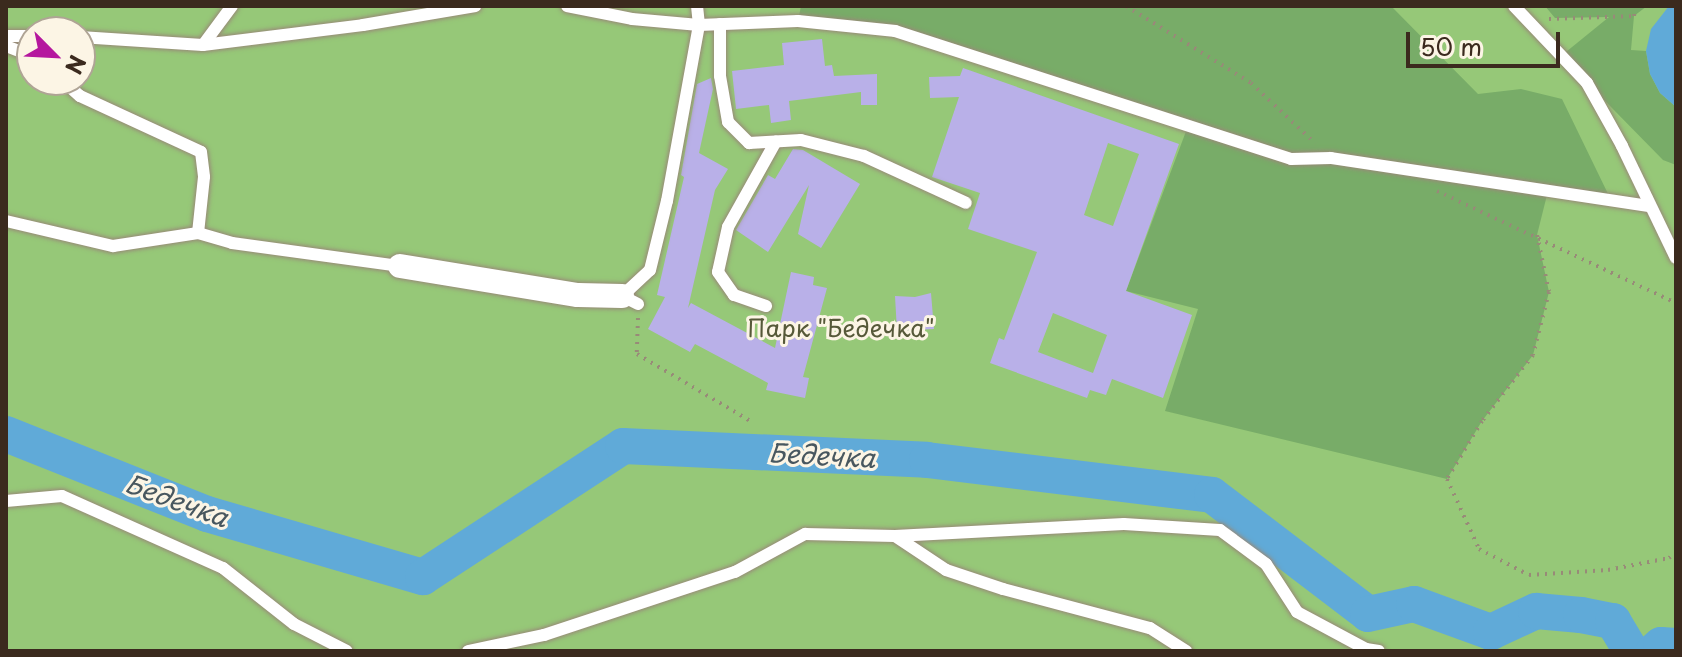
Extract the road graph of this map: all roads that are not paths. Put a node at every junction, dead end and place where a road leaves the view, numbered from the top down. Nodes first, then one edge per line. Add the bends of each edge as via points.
1 (232, 6) edge
2 (475, 6) edge
3 (567, 6) edge
4 (697, 6) edge
5 (1514, 6) edge
6 (720, 24) junction
7 (699, 25) junction
8 (96, 38) edge
9 (203, 45) junction
10 (80, 96) edge
11 (776, 141) junction
12 (966, 203) dead end
13 (1649, 206) junction
14 (6, 221) edge
15 (198, 233) junction
16 (1676, 258) edge
17 (400, 266) joint
18 (630, 300) joint
19 (766, 306) dead end
20 (6, 501) edge
21 (895, 536) junction
22 (347, 651) edge
23 (468, 651) edge
24 (1186, 651) edge
25 (1379, 651) edge

1 - 9 lane
2 - 9 lane
3 - 7 lane
4 - 7 lane
5 - 13 lane via 1587,83
6 - 7 lane
6 - 11 lane via 720,76 728,122 749,143
6 - 13 lane via 798,21 895,31 1291,159 1331,158
7 - 18 lane via 650,270
8 - 9 lane
10 - 15 lane via 201,152
11 - 12 lane via 801,140 864,156
11 - 19 lane via 728,227 718,272 734,295
13 - 16 lane
14 - 15 lane via 113,246
15 - 17 lane via 232,243
17 - 18 street
20 - 22 lane via 62,496 223,568 294,624
21 - 23 lane via 805,534 735,572 544,635
21 - 24 lane via 946,570 1150,628
21 - 25 lane via 1124,524 1220,530 1266,564 1297,612

